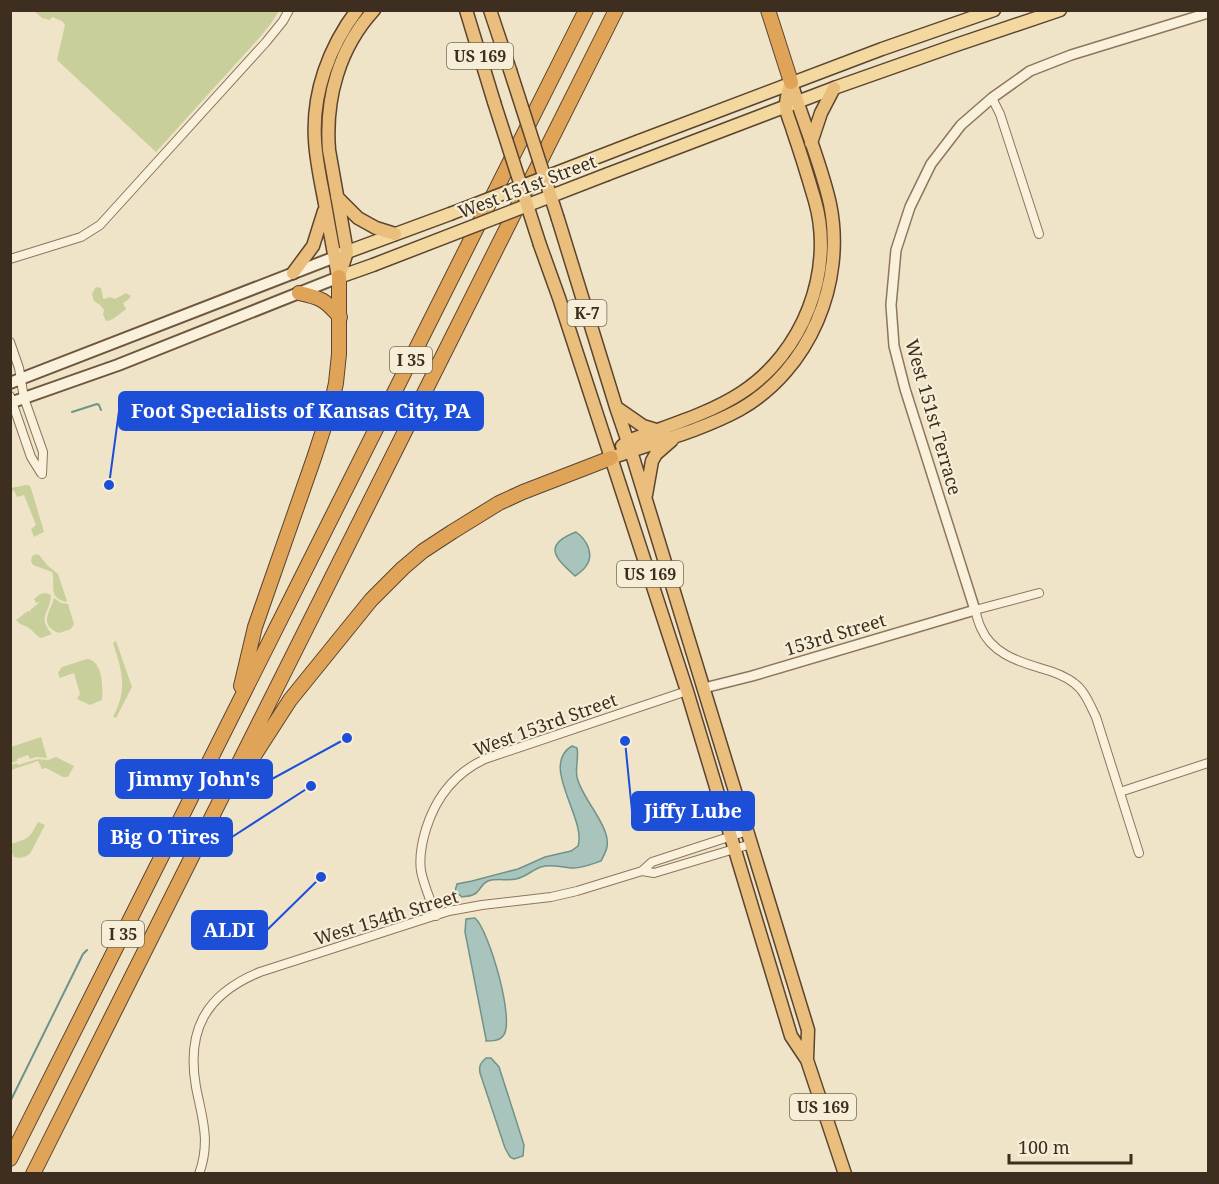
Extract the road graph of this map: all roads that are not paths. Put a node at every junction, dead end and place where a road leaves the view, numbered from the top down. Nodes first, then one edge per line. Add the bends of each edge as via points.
1 (289, 10) edge
2 (357, 10) edge
3 (374, 10) edge
4 (466, 10) edge
5 (490, 10) edge
6 (586, 10) edge
7 (616, 10) edge
8 (768, 10) edge
9 (994, 10) edge
10 (1060, 10) edge
11 (1209, 13) edge
12 (791, 82) junction
13 (834, 88) junction
14 (992, 98) junction
15 (791, 104) junction
16 (811, 143) junction
17 (337, 197) junction
18 (326, 207) junction
19 (395, 234) junction
20 (1040, 234) dead end
21 (341, 254) junction
22 (10, 259) edge
23 (293, 273) junction
24 (339, 278) junction
25 (299, 293) junction
26 (340, 318) junction
27 (10, 342) edge
28 (22, 379) junction
29 (10, 383) edge
30 (24, 398) junction
31 (11, 400) edge
32 (616, 407) junction
33 (656, 430) junction
34 (675, 438) junction
35 (629, 446) junction
36 (611, 458) junction
37 (645, 497) junction
38 (1039, 593) dead end
39 (975, 610) junction
40 (704, 688) junction
41 (687, 691) junction
42 (236, 708) junction
43 (1209, 763) edge
44 (1120, 792) junction
45 (207, 827) junction
46 (747, 831) junction
47 (730, 836) junction
48 (751, 844) junction
49 (734, 850) junction
50 (1139, 853) dead end
51 (642, 871) junction
52 (436, 916) junction
53 (807, 1060) junction
54 (10, 1159) edge
55 (33, 1173) edge
56 (199, 1173) edge
57 (845, 1173) edge

1 - 22 street via 274,33 100,225 81,237
2 - 18 highway via 335,44 318,93 315,137
3 - 17 highway via 342,58 329,107 330,159
4 - 36 highway, US 169, bridge
5 - 32 highway, K-7, bridge
6 - 42 highway, I 35
7 - 45 highway, I 35
8 - 12 highway
9 - 12 main road, West 151st Street
10 - 13 main road, West 151st Street
11 - 14 street, West 151st Terrace via 1030,71
12 - 15 highway
12 - 19 main road, West 151st Street, bridge
13 - 15 main road, West 151st Street
13 - 16 highway
14 - 20 street
14 - 39 street, West 151st Terrace via 961,125 931,164 915,196 896,250 891,305 894,346 905,389
15 - 16 highway, US 169
15 - 24 main road, West 151st Street, bridge
15 - 33 highway via 819,223 818,279 810,307 775,364 744,391 711,409
16 - 34 highway, US 169 via 830,203 834,234 828,293 812,334 795,360 765,391 729,415
17 - 19 highway via 358,218
17 - 21 highway
18 - 21 highway
18 - 23 highway via 313,246
19 - 21 main road, West 151st Street
21 - 23 main road, West 151st Street
21 - 24 highway
23 - 28 main road, West 151st Street
24 - 25 main road, West 151st Street
24 - 26 highway
25 - 26 highway via 319,298
25 - 30 main road, West 151st Street
26 - 42 highway via 331,406 255,627
27 - 28 street
28 - 29 main road, West 151st Street
28 - 30 street
30 - 31 main road, West 151st Street
30 - 31 street via 43,452 42,474 31,457
32 - 33 highway via 643,426
32 - 35 highway, K-7
33 - 35 highway
34 - 35 highway
34 - 37 highway, US 169 via 652,461
35 - 36 highway
35 - 37 highway, K-7
36 - 41 highway, US 169
36 - 45 highway via 499,503 403,568 290,700
37 - 40 highway, US 169
38 - 39 street
39 - 40 street, 153rd Street
39 - 44 street via 989,641 1004,654 1074,682 1087,698
40 - 46 highway, US 169
41 - 47 highway, US 169
41 - 52 street, West 153rd Street via 485,759 457,778 430,815 421,853 423,877
42 - 54 highway, I 35
43 - 44 street
44 - 50 street
45 - 55 highway, I 35
46 - 47 street, West 154th Street
46 - 48 highway, US 169
47 - 49 highway, US 169
47 - 51 street, West 154th Street via 652,862
48 - 49 street, West 154th Street
48 - 53 highway, US 169 via 808,1030
49 - 51 street, West 154th Street via 654,873
49 - 53 highway, US 169 via 791,1036
51 - 52 street, West 154th Street via 551,897
52 - 56 street, West 154th Street via 260,972 217,999 200,1025 194,1048 196,1084 206,1133
53 - 57 highway, US 169

